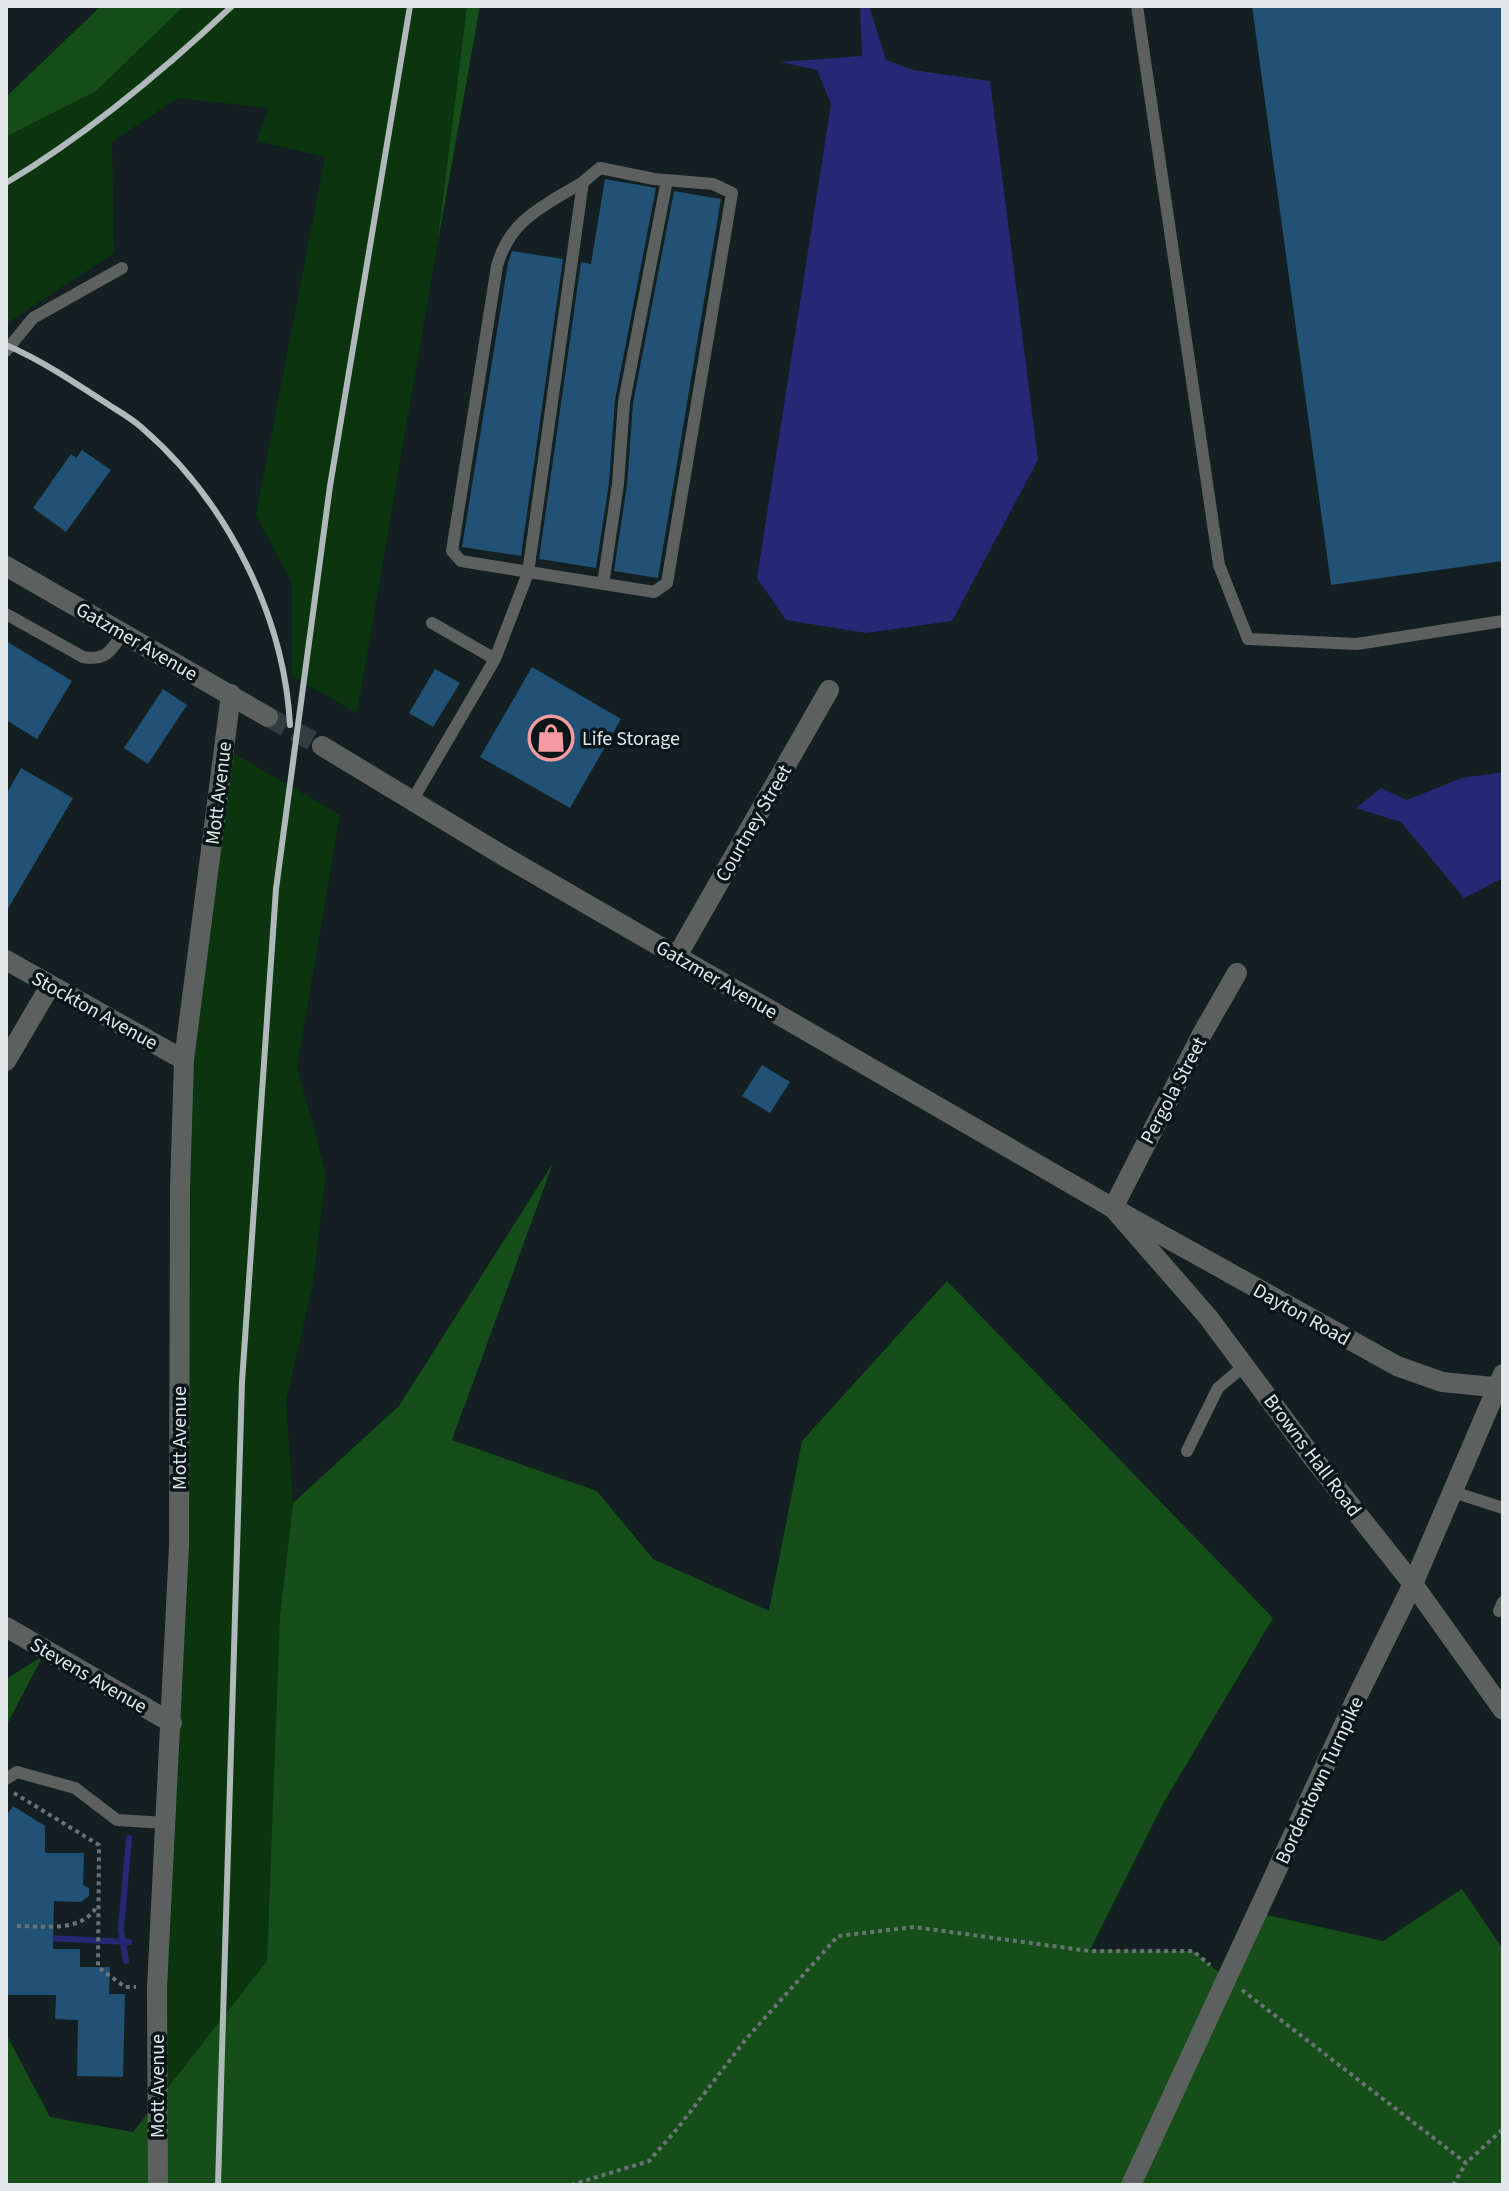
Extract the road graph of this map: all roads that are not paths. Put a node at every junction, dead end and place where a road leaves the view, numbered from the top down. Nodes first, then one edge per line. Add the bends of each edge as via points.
1 (1137, 6) edge
2 (667, 180) junction
3 (583, 182) junction
4 (122, 268) dead end
5 (6, 351) edge
6 (6, 566) edge
7 (528, 573) junction
8 (603, 584) junction
9 (6, 614) edge
10 (1503, 621) edge
11 (432, 623) dead end
12 (123, 633) junction
13 (495, 659) junction
14 (829, 690) dead end
15 (231, 694) junction
16 (268, 717) tunnel mouth
17 (322, 746) tunnel mouth
18 (412, 801) junction
19 (677, 956) junction
20 (6, 960) edge
21 (1237, 973) dead end
22 (50, 986) junction
23 (184, 1060) junction
24 (6, 1061) edge
25 (1113, 1208) junction
26 (1244, 1366) junction
27 (1501, 1383) edge
28 (1187, 1451) dead end
29 (1453, 1492) junction
30 (1503, 1508) edge
31 (1413, 1584) junction
32 (6, 1627) edge
33 (1503, 1710) edge
34 (172, 1723) junction
35 (6, 1779) edge
36 (166, 1823) junction
37 (158, 2185) edge
38 (1131, 2185) edge

1 - 10 lane via 1219,565 1248,639 1357,644
2 - 3 lane via 600,168
2 - 8 lane via 624,402
2 - 8 lane via 713,184 732,193 667,583 654,592
3 - 7 lane
3 - 7 lane via 522,220 503,245 452,551 461,561
4 - 5 lane via 33,318
6 - 12 street, Gatzmer Avenue
7 - 8 lane
7 - 13 lane
9 - 12 lane via 95,659 110,653
11 - 13 lane
12 - 15 street, Gatzmer Avenue
13 - 18 lane
14 - 19 street, Courtney Street
15 - 16 street, Gatzmer Avenue
15 - 23 street, Mott Avenue
17 - 18 street, Gatzmer Avenue
18 - 19 street, Gatzmer Avenue
19 - 25 street, Gatzmer Avenue
20 - 22 street, Stockton Avenue
21 - 25 street, Pergola Street
22 - 23 street, Stockton Avenue
22 - 24 street
23 - 34 street, Mott Avenue
25 - 26 street, Browns Hall Road
25 - 27 street, Dayton Road via 1397,1366 1442,1382
26 - 28 lane via 1218,1388
26 - 31 street, Browns Hall Road
27 - 29 street, Bordentown Turnpike
29 - 30 lane
29 - 31 street, Bordentown Turnpike
31 - 33 street, Browns Hall Road
31 - 38 street, Bordentown Turnpike
32 - 34 street, Stevens Avenue
34 - 36 street, Mott Avenue
35 - 36 lane via 17,1772 37,1776 75,1788 117,1820
36 - 37 street, Mott Avenue via 157,1988

